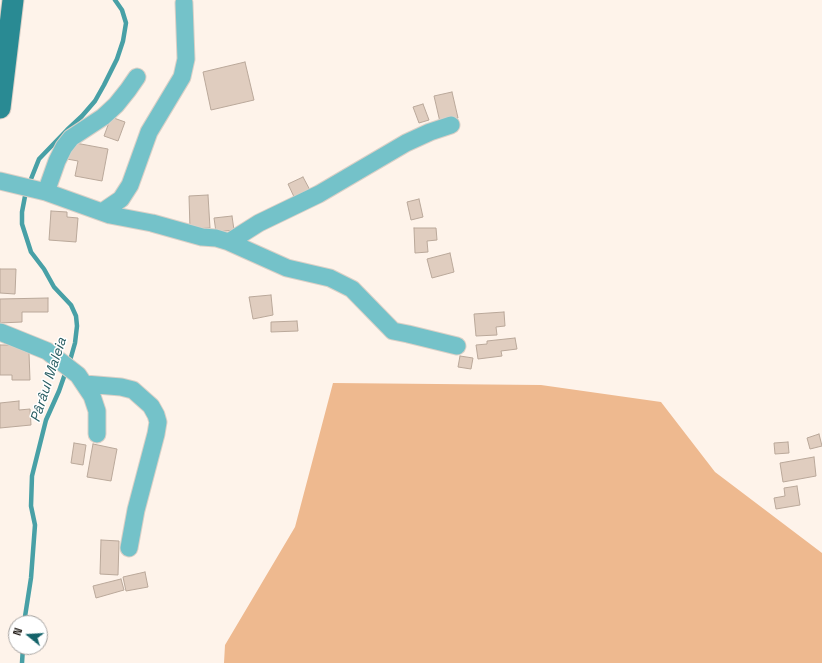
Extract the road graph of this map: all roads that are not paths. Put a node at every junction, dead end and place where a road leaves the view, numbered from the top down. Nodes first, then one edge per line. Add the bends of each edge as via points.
1 (13, 0) edge
2 (184, 3) dead end
3 (137, 77) dead end
4 (0, 108) edge
5 (451, 125) dead end
6 (7, 183) edge
7 (41, 191) junction
8 (102, 212) junction
9 (229, 242) junction
10 (0, 332) edge
11 (456, 346) dead end
12 (82, 380) junction
13 (97, 434) dead end
14 (128, 548) dead end

1 - 4 main road
2 - 8 street via 186,59 182,77 148,132 130,185 121,199
3 - 7 street via 104,117 71,138
5 - 9 street via 406,143
6 - 7 street
7 - 8 street
8 - 9 street
9 - 11 street via 287,268 340,282 352,290 393,332
10 - 12 street via 47,351
12 - 13 street via 92,396 97,411
12 - 14 street via 133,390 156,414 156,434

